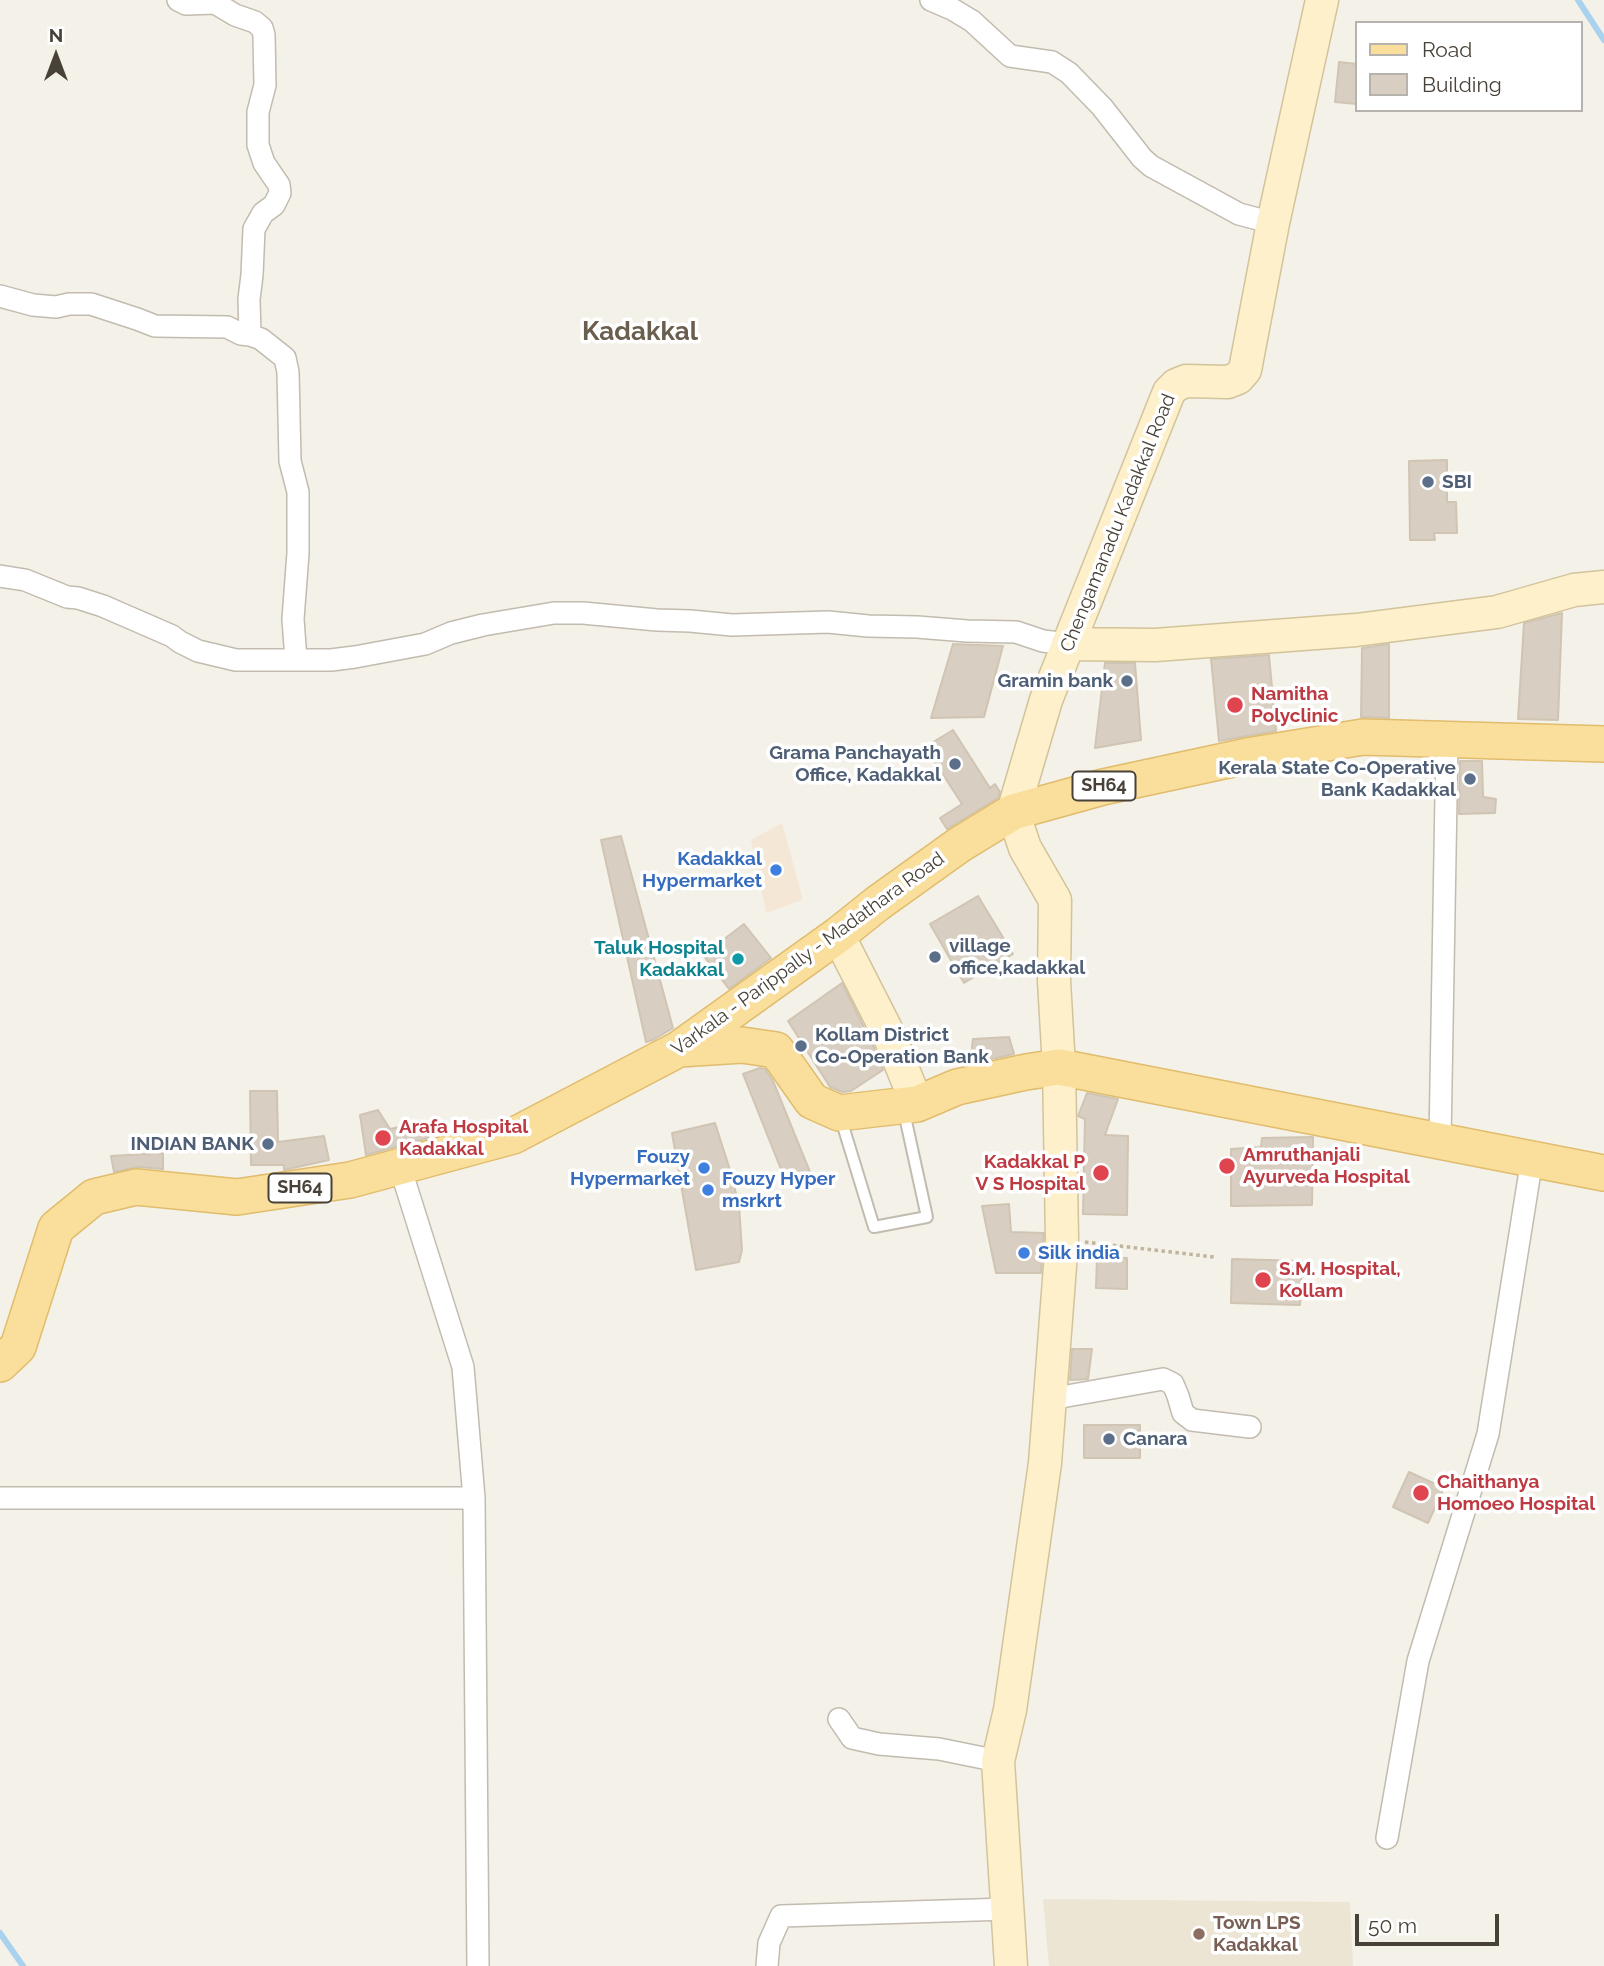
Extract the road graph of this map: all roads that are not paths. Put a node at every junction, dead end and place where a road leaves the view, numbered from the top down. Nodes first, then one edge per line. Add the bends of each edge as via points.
1 (178, 0) edge
2 (931, 0) edge
3 (1322, 0) edge
4 (1273, 223) junction
5 (0, 296) edge
6 (250, 335) junction
7 (0, 576) edge
8 (1604, 586) edge
9 (1068, 645) junction
10 (296, 660) junction
11 (1447, 739) junction
12 (1604, 744) edge
13 (1013, 812) junction
14 (838, 935) junction
15 (679, 1049) junction
16 (1059, 1067) junction
17 (910, 1105) junction
18 (838, 1113) junction
19 (1440, 1141) junction
20 (1532, 1159) junction
21 (400, 1167) junction
22 (1604, 1173) edge
23 (0, 1364) edge
24 (1050, 1399) junction
25 (1250, 1427) dead end
26 (0, 1498) edge
27 (474, 1498) junction
28 (839, 1719) dead end
29 (998, 1761) junction
30 (1387, 1838) dead end
31 (1008, 1909) junction
32 (478, 1966) edge
33 (767, 1966) edge
34 (1011, 1966) edge

1 - 6 street via 215,3 262,28 265,85 258,111 258,145 280,192 254,229
2 - 4 street via 972,21 1010,56 1052,62 1069,73 1151,166 1239,214
3 - 4 street, Chengamanadu Kadakkal Road
4 - 9 street, Chengamanadu Kadakkal Road via 1245,370 1228,382 1186,381 1169,392
5 - 6 street via 56,307 91,303 155,327 227,327
6 - 10 street via 285,358 288,372 290,461 298,492
7 - 10 street via 118,611 198,651 236,660
8 - 9 street via 1497,612 1356,630 1155,645
9 - 10 street via 1016,632 828,622 732,625 554,613 483,625 380,653
9 - 13 street, Chengamanadu Kadakkal Road via 1046,700
11 - 12 main road, Varkala - Parippally - Madathara Road / SH64
11 - 13 main road, Varkala - Parippally - Madathara Road / SH64 via 1363,737 1247,756
11 - 19 street
13 - 14 main road, Varkala - Parippally - Madathara Road / SH64 via 877,903
13 - 16 street via 1025,848 1055,900
14 - 15 main road, Varkala - Parippally - Madathara Road / SH64
14 - 17 street via 905,1069
15 - 18 main road via 742,1045 776,1051 813,1101
15 - 21 main road, Varkala - Parippally - Madathara Road / SH64 via 513,1136
16 - 17 main road via 957,1087
16 - 19 main road
16 - 24 street via 1062,1240
17 - 18 main road
17 - 18 lane via 927,1217 874,1227
19 - 20 main road
20 - 22 main road
20 - 30 street via 1488,1434 1418,1661
21 - 23 main road, Varkala - Parippally - Madathara Road / SH64 via 350,1180 237,1197 136,1187 94,1197 56,1228 18,1347
21 - 27 street via 463,1367
24 - 25 street via 1163,1379 1172,1384 1183,1413 1192,1420
24 - 29 street via 1016,1669
26 - 27 street
27 - 32 street
28 - 29 street via 852,1738
29 - 31 street
31 - 33 street via 781,1916 769,1943
31 - 34 street

